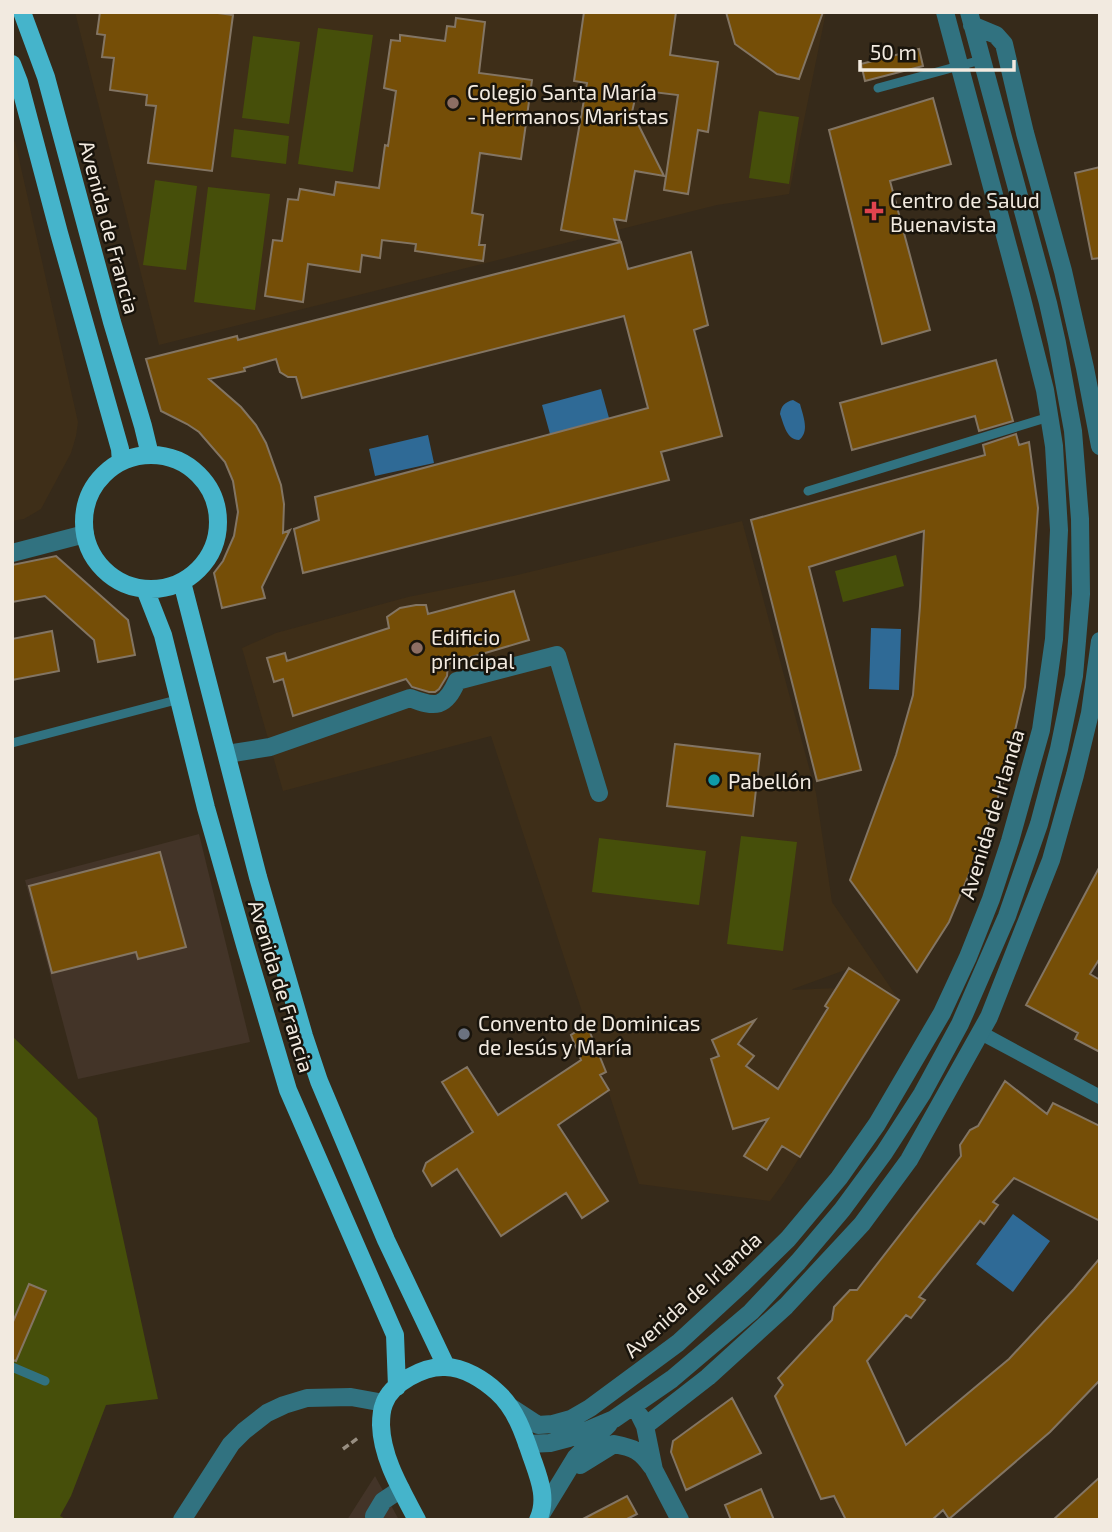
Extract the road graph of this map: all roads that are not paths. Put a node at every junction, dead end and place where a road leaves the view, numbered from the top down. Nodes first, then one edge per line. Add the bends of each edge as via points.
1 (22, 12) edge
2 (945, 12) edge
3 (970, 19) edge
4 (981, 60) junction
5 (12, 64) edge
6 (959, 65) junction
7 (878, 88) dead end
8 (1063, 271) junction
9 (1040, 276) junction
10 (1049, 417) junction
11 (1100, 446) edge
12 (150, 455) junction
13 (121, 462) junction
14 (808, 491) dead end
15 (85, 534) junction
16 (12, 553) edge
17 (182, 582) junction
18 (145, 589) junction
19 (1100, 641) edge
20 (180, 699) junction
21 (1095, 716) edge
22 (12, 743) edge
23 (227, 754) junction
24 (599, 793) dead end
25 (981, 1033) junction
26 (1100, 1097) edge
27 (446, 1366) junction
28 (12, 1367) edge
29 (717, 1369) junction
30 (672, 1379) junction
31 (45, 1381) dead end
32 (397, 1387) junction
33 (384, 1403) junction
34 (634, 1406) junction
35 (512, 1408) junction
36 (614, 1419) junction
37 (645, 1426) junction
38 (527, 1444) junction
39 (654, 1470) junction
40 (563, 1477) junction
41 (401, 1489) junction
42 (373, 1516) dead end
43 (539, 1518) edge
44 (182, 1520) edge
45 (417, 1520) edge
46 (680, 1520) edge

1 - 12 main road, Avenida de Francia via 46,77
2 - 6 street, Avenida de Irlanda
3 - 4 street
3 - 8 street via 1004,44
4 - 6 lane
4 - 9 street
5 - 13 main road
6 - 7 lane
6 - 10 street, Avenida de Irlanda via 1025,309
8 - 9 street
8 - 11 street
9 - 30 street via 1073,431 1081,594 1070,701 1039,824 1007,916 960,1024 884,1153 842,1210 770,1292
10 - 14 lane
10 - 35 street, Avenida de Irlanda via 1059,530 1054,639 1041,730 991,899 942,1013 877,1124 839,1178 788,1239 732,1294 678,1343 571,1419 538,1425
12 - 13 main road
12 - 17 main road via 172,458 192,469 207,485 216,506 213,550
13 - 15 main road via 95,485 84,517
15 - 16 street
15 - 18 main road via 90,551 106,572 128,586
17 - 18 main road
17 - 23 main road, Avenida de Francia
18 - 20 main road, Avenida de Francia
19 - 21 street
20 - 22 lane
20 - 32 main road, Avenida de Francia via 206,808 288,1090 395,1335
21 - 25 street via 1052,860
23 - 24 street via 270,747 410,698 438,704 446,700 457,681 557,654
23 - 27 main road, Avenida de Francia via 265,902 319,1081 386,1240
25 - 26 street
25 - 29 street via 909,1160 862,1224 786,1307
27 - 32 main road via 412,1375
27 - 35 main road via 486,1383
28 - 31 lane
29 - 30 street
29 - 37 street
30 - 34 street
32 - 33 main road
33 - 41 main road via 385,1448
33 - 44 street via 351,1397 307,1398 267,1413 231,1444
34 - 36 street
34 - 37 street
35 - 38 main road
36 - 38 street via 569,1438
36 - 40 street
37 - 39 street
38 - 43 main road via 543,1498
39 - 40 street via 642,1453 614,1444
39 - 46 street
40 - 43 street
41 - 42 street via 383,1501
41 - 45 main road

